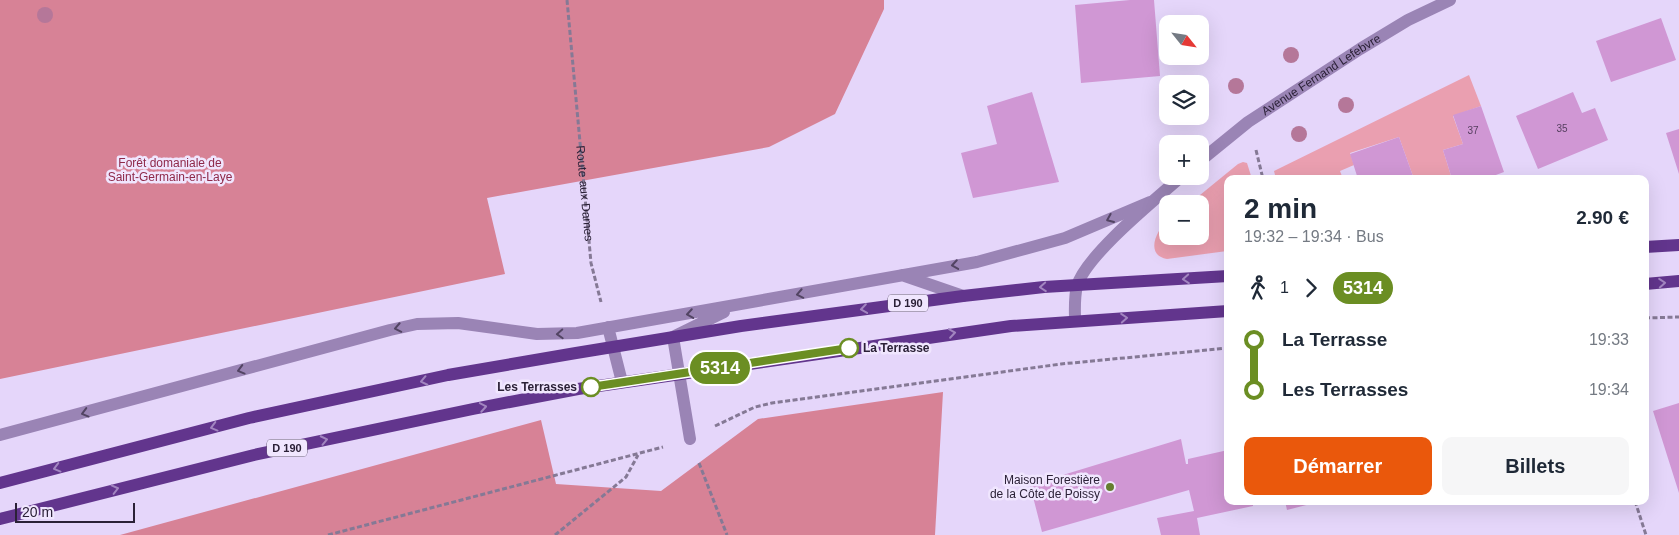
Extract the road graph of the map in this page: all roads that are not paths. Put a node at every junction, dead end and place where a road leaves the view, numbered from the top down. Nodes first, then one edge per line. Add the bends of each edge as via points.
1 (1450, 0) edge
2 (1209, 154) edge
3 (1172, 185) edge
4 (1155, 200) junction
5 (1679, 245) edge
6 (1649, 247) edge
7 (900, 274) junction
8 (1224, 276) edge
9 (1679, 282) edge
10 (1649, 284) edge
11 (1077, 285) junction
12 (963, 296) junction
13 (738, 306) junction
14 (1224, 311) edge
15 (1076, 321) junction
16 (608, 327) junction
17 (673, 337) junction
18 (613, 347) junction
19 (679, 374) junction
20 (622, 382) junction
21 (0, 436) edge
22 (690, 439) road end
23 (0, 483) edge
24 (0, 520) edge

1 - 2 street, Avenue Fernand Lefebvre via 1360,48 1248,122
3 - 4 street
4 -> 7 street via 1065,238 977,262
4 - 11 street via 1101,250
5 - 6 main road
7 - 12 street, D 190
7 -> 13 street
8 -> 11 main road, D 190
10 -> 9 main road
11 -> 12 main road, D 190
11 - 15 street
12 -> 17 main road, D 190
13 -> 16 street
13 - 17 street
15 -> 14 main road, D 190
19 -> 15 main road, D 190 via 984,329
16 - 18 street
16 -> 21 street via 555,335 458,323 417,324
17 - 18 main road, D 190
17 - 19 street
18 - 20 street
18 -> 23 main road, D 190 via 448,376 249,418
19 - 20 main road, D 190
19 - 22 street
24 -> 20 main road, D 190 via 254,455 473,408

